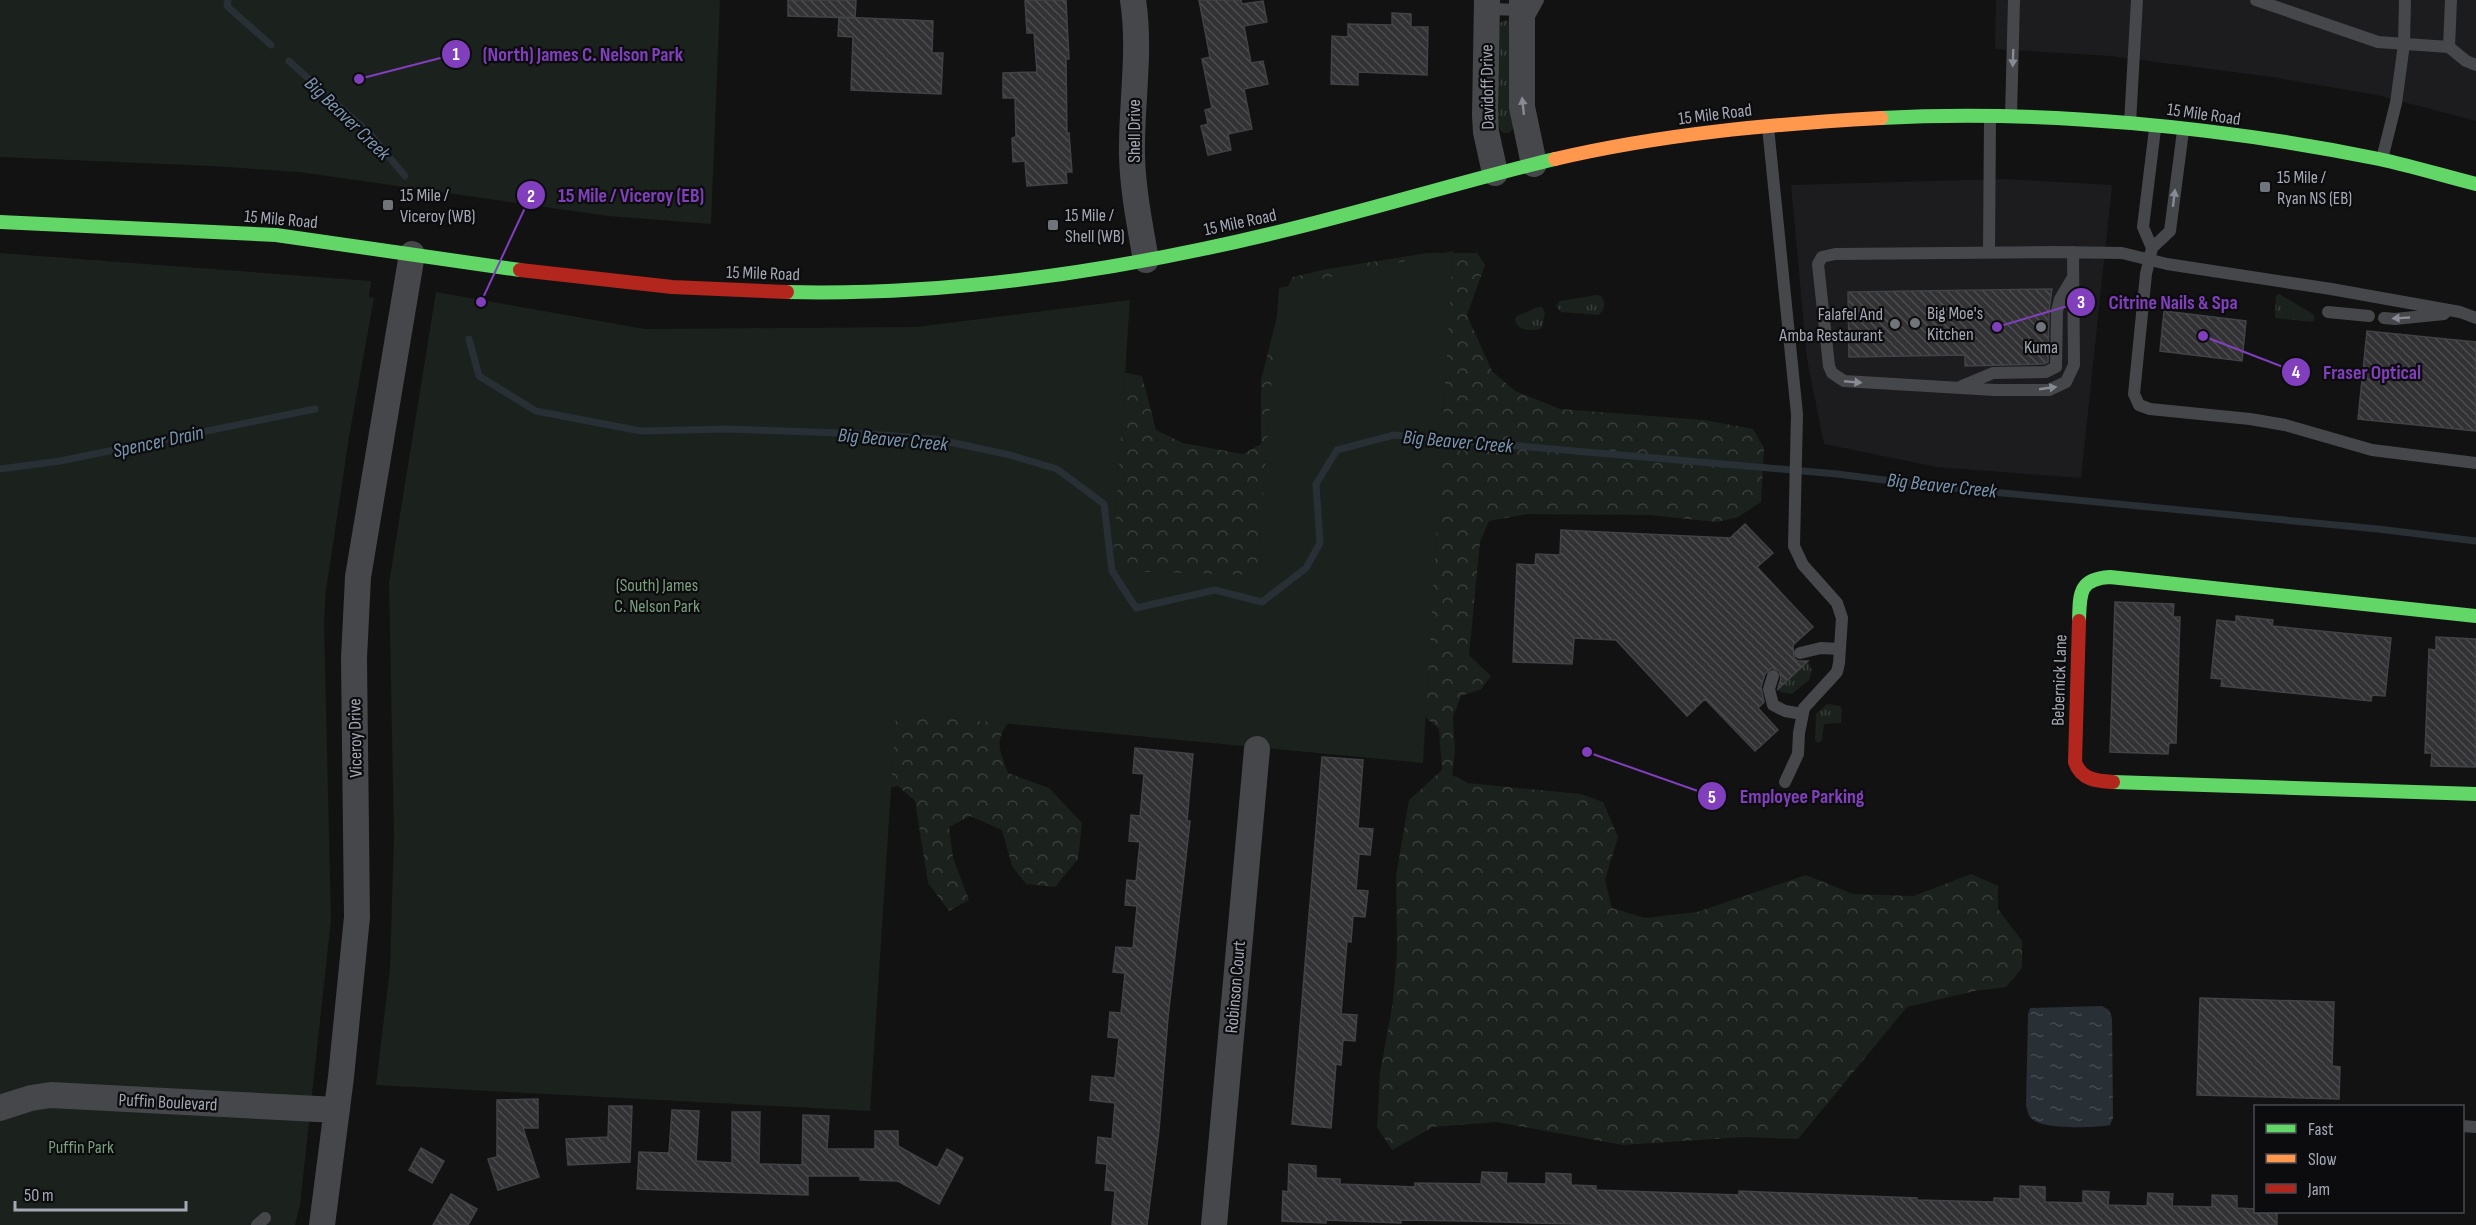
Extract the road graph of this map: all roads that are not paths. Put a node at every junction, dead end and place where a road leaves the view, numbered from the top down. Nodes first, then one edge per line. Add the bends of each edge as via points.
1 (1133, 0) edge
2 (2014, 0) edge
3 (2137, 0) edge
4 (2256, 0) edge
5 (2405, 0) edge
6 (2451, 0) edge
7 (1487, 5) edge
8 (1526, 10) edge
9 (2404, 44) junction
10 (2449, 47) junction
11 (2476, 65) edge
12 (1990, 117) junction
13 (2011, 117) junction
14 (2130, 123) junction
15 (2155, 125) junction
16 (1768, 126) junction
17 (2183, 128) junction
18 (2382, 160) junction
19 (1534, 164) junction
20 (1495, 173) junction
21 (2476, 184) edge
22 (0, 222) edge
23 (1989, 252) junction
24 (2073, 252) junction
25 (412, 254) junction
26 (2151, 254) junction
27 (1146, 260) junction
28 (2074, 276) junction
29 (2328, 312) dead end
30 (2460, 312) junction
31 (2369, 316) dead end
32 (2384, 318) dead end
33 (2476, 318) edge
34 (1959, 387) junction
35 (2476, 463) edge
36 (2476, 616) edge
37 (1840, 649) junction
38 (1800, 653) dead end
39 (1773, 676) dead end
40 (1802, 714) junction
41 (1257, 749) dead end
42 (1785, 782) dead end
43 (2476, 794) edge
44 (0, 1108) edge
45 (337, 1110) junction
46 (322, 1225) edge
47 (1214, 1225) edge

1 - 27 street, Shell Drive via 1136,49 1132,157
2 -> 13 lane
3 - 14 lane
4 - 9 lane via 2378,42
5 - 9 lane
6 - 10 lane
7 - 8 lane
7 - 20 street, Davidoff Drive via 1485,115
19 -> 8 street, Davidoff Drive via 1522,107
9 - 10 lane
9 - 18 lane via 2396,104
10 - 11 lane
12 - 13 main road, 15 Mile Road
12 - 16 main road, 15 Mile Road via 1863,118
12 - 23 lane
13 - 14 main road, 15 Mile Road
14 - 15 main road, 15 Mile Road
15 - 17 main road, 15 Mile Road
15 - 26 lane via 2143,228
16 - 19 main road, 15 Mile Road via 1671,137
16 - 37 lane via 1797,414 1794,546 1803,565 1837,603 1842,618
17 - 18 main road, 15 Mile Road
26 -> 17 lane via 2170,231
18 - 21 main road, 15 Mile Road
19 - 20 main road, 15 Mile Road
20 - 27 main road, 15 Mile Road via 1295,229
22 - 25 main road, 15 Mile Road via 269,234
23 - 24 lane
23 -> 34 lane via 1836,254 1819,260 1828,357 1837,378
24 - 26 lane
24 - 28 lane
25 - 27 main road, 15 Mile Road via 574,277 753,292 959,288 1065,276
25 - 45 street, Viceroy Drive via 358,577 354,658 357,917
26 - 30 lane
26 - 35 lane via 2134,394 2144,408 2250,419 2372,450
28 - 34 lane via 2056,312 2056,367 2046,372 1993,373
34 -> 28 lane via 2049,390 2066,382 2074,365
29 - 31 lane
30 -> 32 lane
30 - 33 lane
36 - 43 main road, Bebernick Lane via 2094,578 2085,584 2080,599 2074,758 2077,771 2098,781
37 - 38 lane
37 - 40 lane via 1837,672 1807,703
39 - 40 lane via 1769,688 1773,705
40 - 42 lane via 1798,754
41 - 47 street, Robinson Court
44 - 45 street, Puffin Boulevard via 51,1095
45 - 46 street, Viceroy Drive

